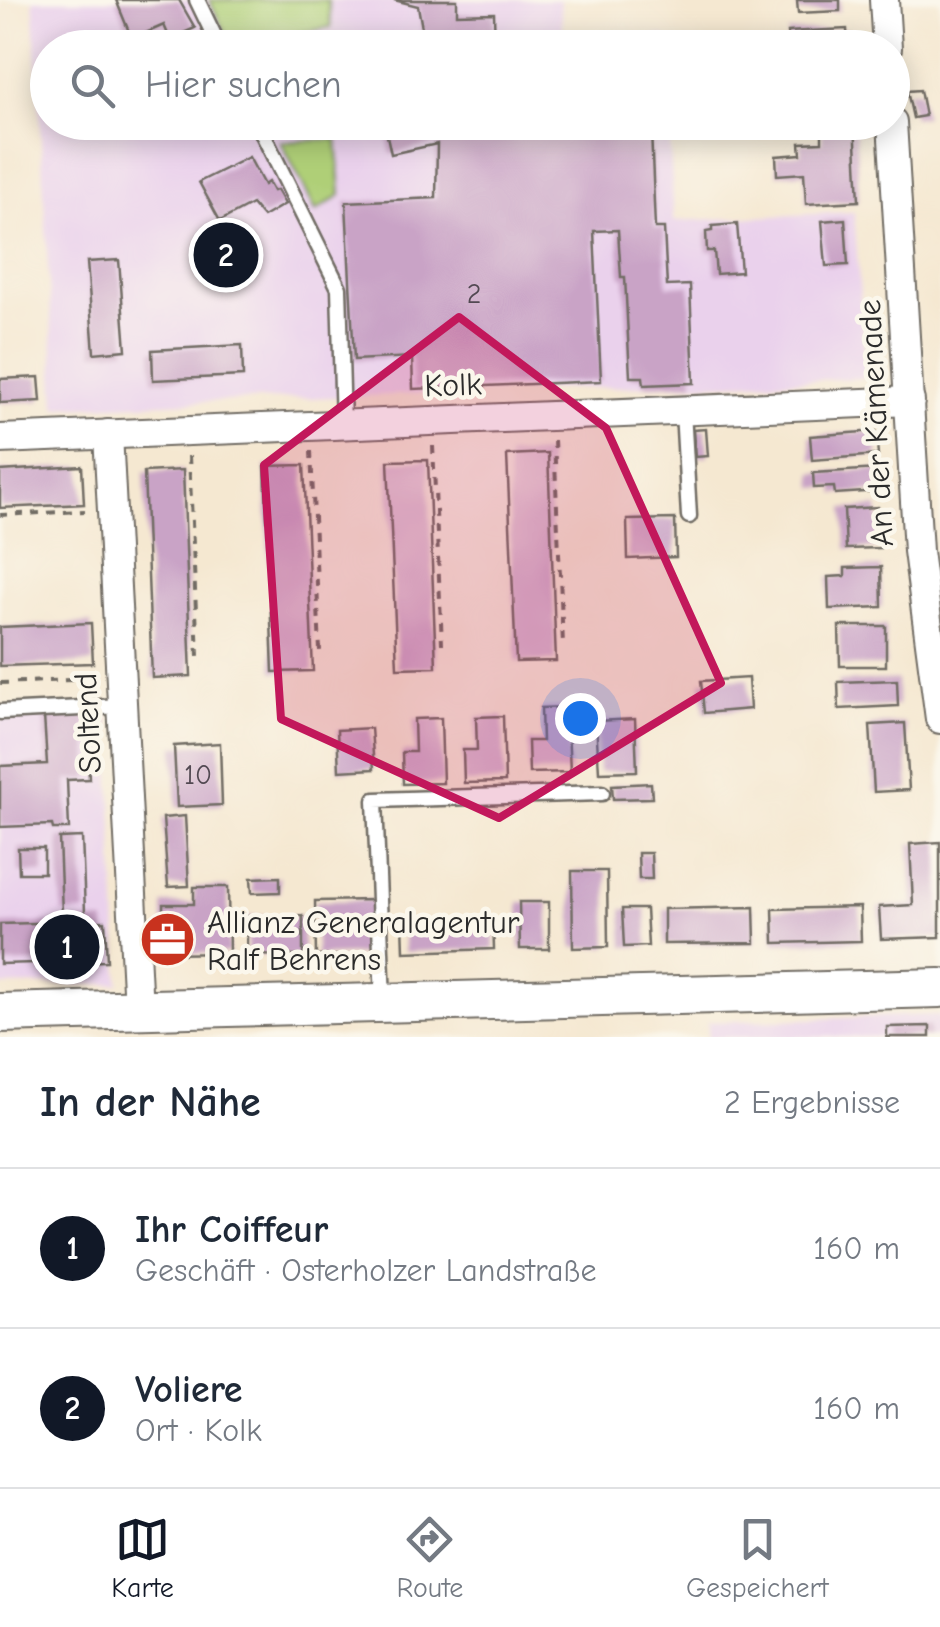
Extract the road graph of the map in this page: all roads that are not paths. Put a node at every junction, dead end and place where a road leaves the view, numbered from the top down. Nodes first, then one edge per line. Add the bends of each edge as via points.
1 (197, 0) edge
2 (884, 0) edge
3 (211, 30) edge
4 (886, 30) edge
5 (266, 140) edge
6 (893, 140) edge
7 (910, 401) junction
8 (683, 410) junction
9 (343, 424) junction
10 (108, 434) junction
11 (0, 439) edge
12 (689, 516) dead end
13 (121, 692) junction
14 (0, 712) edge
15 (940, 719) edge
16 (602, 793) dead end
17 (940, 988) edge
18 (383, 1001) junction
19 (138, 1009) junction
20 (0, 1013) edge

1 - 3 lane
2 - 4 street
5 - 9 lane via 339,288
6 - 7 street, An der Kämenade
7 - 8 street, Kolk
7 - 15 street, An der Kämenade via 918,551
8 - 9 street, Kolk
8 - 12 lane
9 - 10 street, Kolk
10 - 11 street, Kolk
10 - 13 street, Soltend
13 - 14 lane
13 - 19 street, Soltend
16 - 18 lane via 375,800
17 - 18 main road
18 - 19 main road
19 - 20 main road

